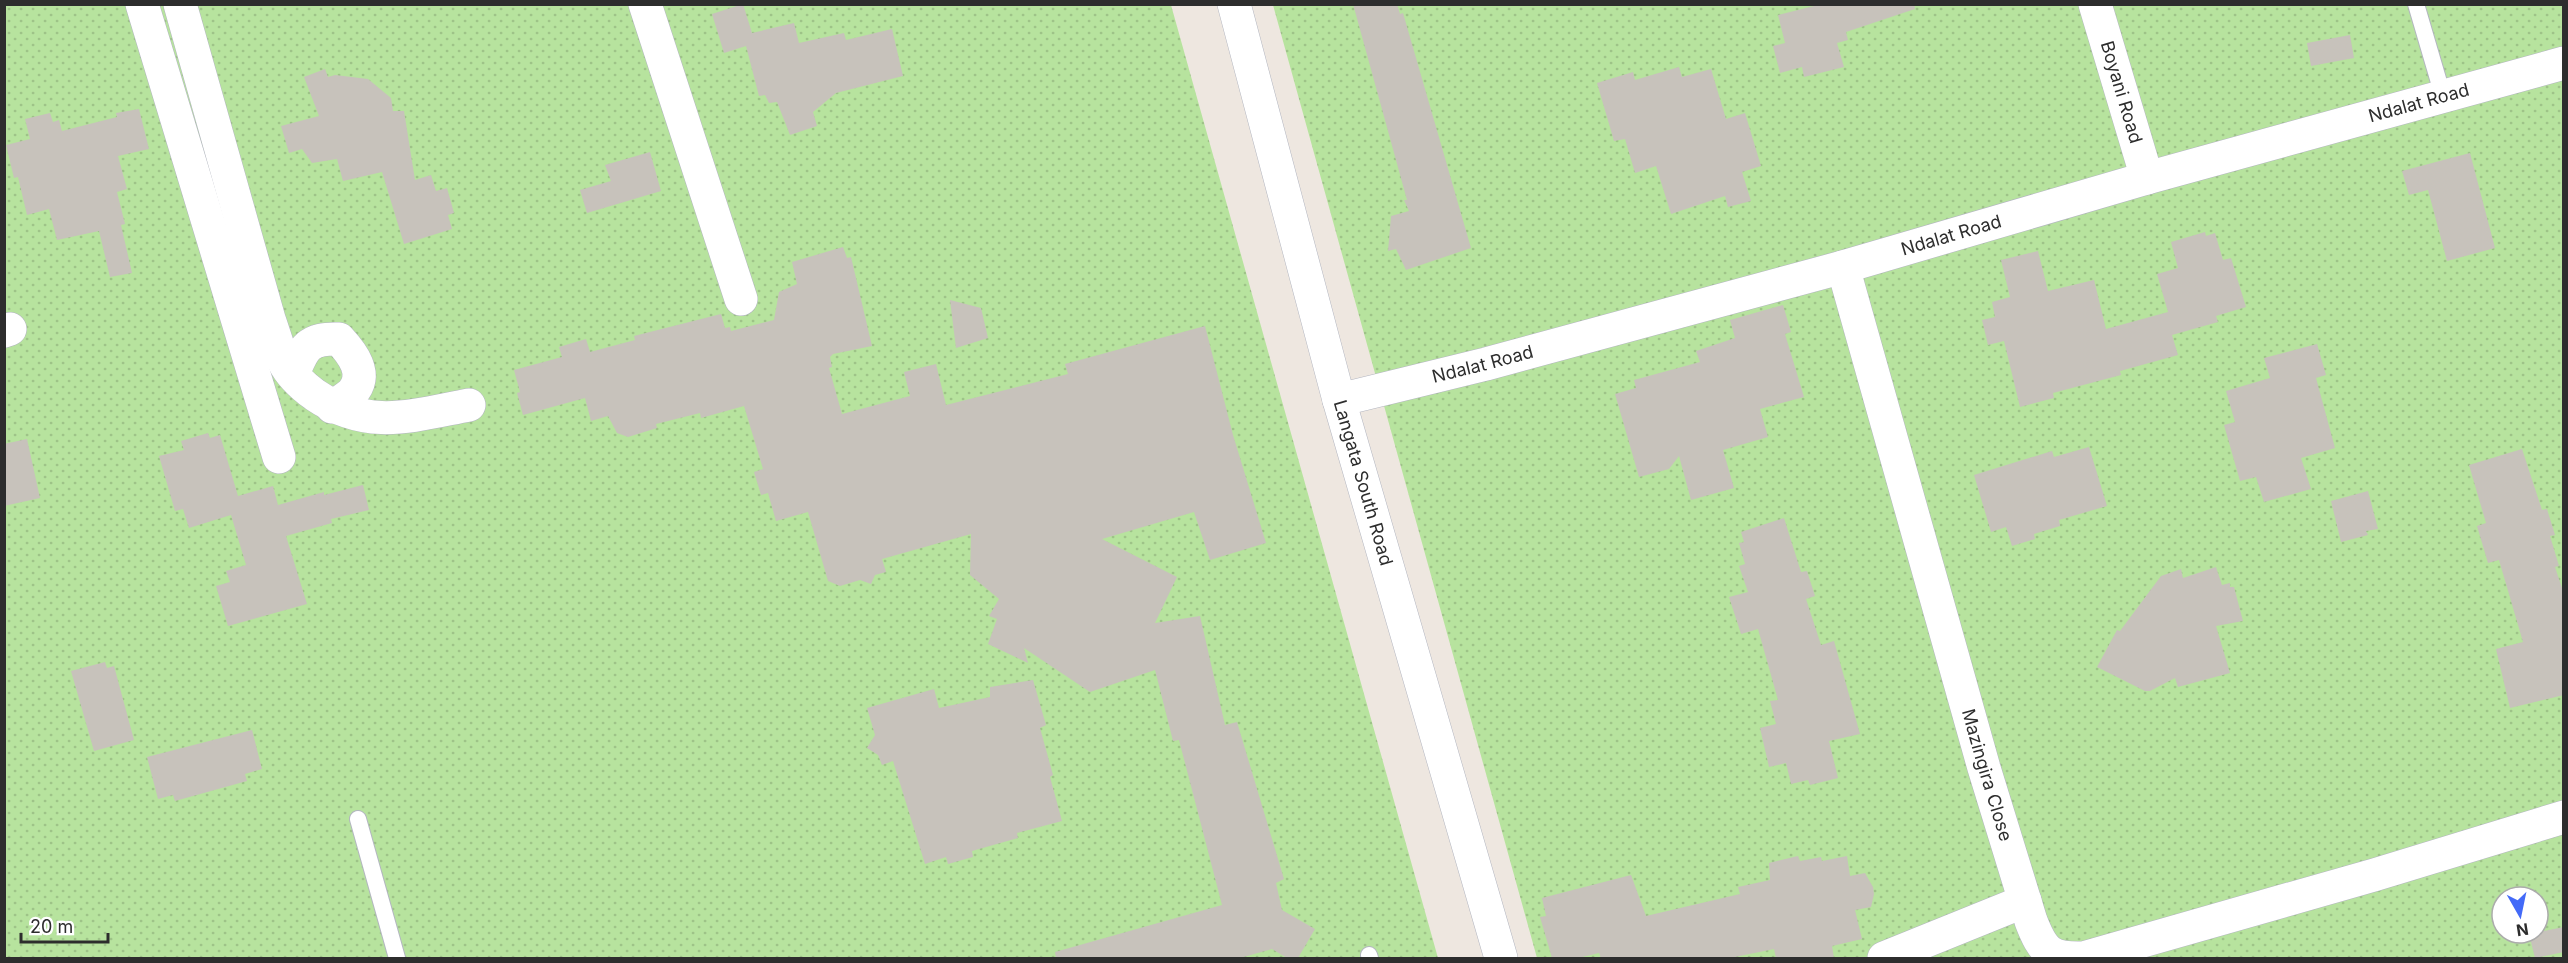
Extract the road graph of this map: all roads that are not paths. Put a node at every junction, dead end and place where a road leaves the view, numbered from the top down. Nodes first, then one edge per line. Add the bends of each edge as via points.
1 (142, 4) edge
2 (180, 4) edge
3 (645, 4) edge
4 (1234, 4) edge
5 (2095, 4) edge
6 (2416, 4) edge
7 (2564, 63) edge
8 (2443, 96) junction
9 (2147, 178) junction
10 (1843, 267) junction
11 (741, 299) dead end
12 (293, 374) junction
13 (1339, 400) junction
14 (469, 405) dead end
15 (333, 406) junction
16 (279, 457) dead end
17 (2564, 817) edge
18 (358, 819) dead end
19 (2025, 902) junction
20 (2037, 952) edge
21 (397, 958) edge
22 (1502, 958) edge
23 (1884, 958) edge

1 - 16 street
2 - 12 street via 269,319 285,364
3 - 11 street
4 - 13 street, Langata South Road
5 - 9 street, Boyani Road
6 - 8 lane
7 - 8 street, Ndalat Road
8 - 9 street, Ndalat Road
9 - 10 street, Ndalat Road
10 - 13 street, Ndalat Road
10 - 19 street, Mazingira Close
12 - 15 street
12 - 15 street via 302,350 322,339 339,339 357,362 359,380 352,393
13 - 22 street, Langata South Road
14 - 15 street via 377,418
17 - 20 street, Mazingira Close via 2083,958
18 - 21 lane
19 - 20 street, Mazingira Close
19 - 23 street

